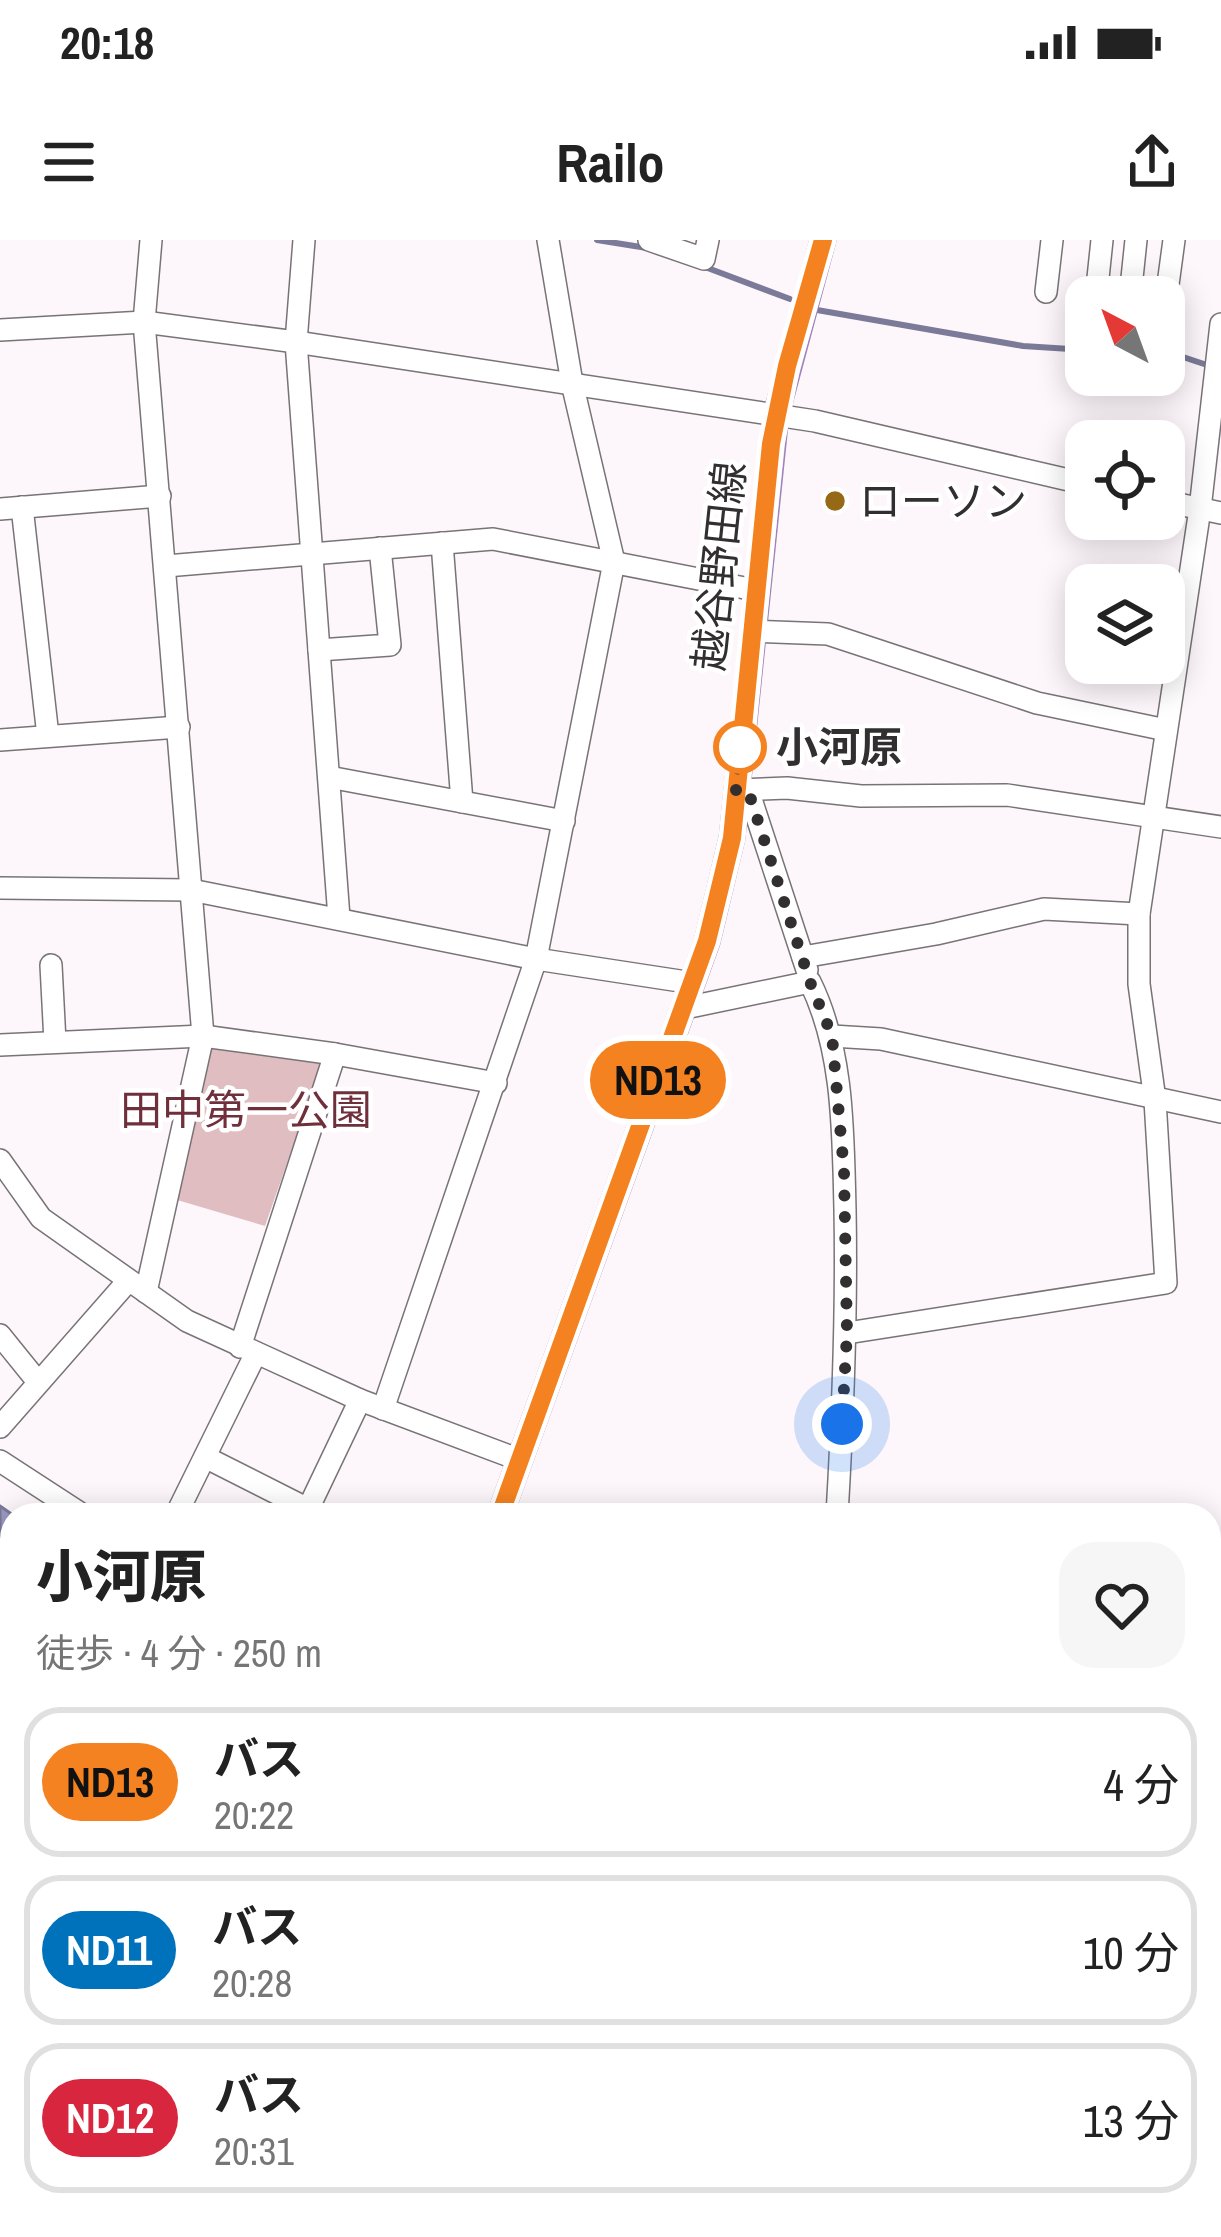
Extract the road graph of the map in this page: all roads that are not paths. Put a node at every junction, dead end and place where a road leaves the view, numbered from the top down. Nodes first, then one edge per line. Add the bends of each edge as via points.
1 (151, 240) edge
2 (304, 240) edge
3 (548, 240) edge
4 (649, 240) edge
5 (708, 240) edge
6 (823, 240) edge
7 (1052, 240) edge
8 (1102, 240) edge
9 (1136, 240) edge
10 (1174, 240) edge
11 (1098, 276) edge
12 (1132, 276) edge
13 (1169, 276) edge
14 (1046, 292) dead end
15 (144, 322) junction
16 (1221, 325) edge
17 (0, 330) edge
18 (296, 342) junction
19 (572, 383) junction
20 (776, 415) junction
21 (1065, 479) edge
22 (160, 496) junction
23 (11, 508) edge
24 (1210, 511) edge
25 (442, 543) junction
26 (380, 548) junction
27 (312, 554) junction
28 (614, 562) junction
29 (166, 566) junction
30 (755, 590) junction
31 (752, 631) junction
32 (319, 650) junction
33 (178, 727) junction
34 (1166, 730) junction
35 (48, 736) junction
36 (0, 740) edge
37 (329, 777) junction
38 (742, 790) junction
39 (462, 802) junction
40 (1153, 820) junction
41 (564, 821) junction
42 (1221, 827) edge
43 (0, 888) edge
44 (191, 890) junction
45 (1138, 914) junction
46 (339, 918) junction
47 (803, 957) junction
48 (536, 958) junction
49 (51, 965) dead end
50 (810, 982) junction
51 (693, 983) junction
52 (685, 1008) junction
53 (203, 1036) junction
54 (832, 1036) junction
55 (55, 1042) junction
56 (0, 1045) edge
57 (334, 1054) junction
58 (496, 1082) junction
59 (1155, 1100) junction
60 (1221, 1112) edge
61 (0, 1160) edge
62 (137, 1287) junction
63 (847, 1333) junction
64 (0, 1335) edge
65 (248, 1350) junction
66 (38, 1382) junction
67 (360, 1400) junction
68 (383, 1409) junction
69 (0, 1427) edge
70 (205, 1456) junction
71 (520, 1460) junction
72 (0, 1461) edge
73 (65, 1503) edge
74 (182, 1503) edge
75 (296, 1503) edge
76 (311, 1503) edge
77 (504, 1503) edge
78 (838, 1503) edge

1 - 15 street
2 - 18 street
3 - 19 street
4 - 5 street via 704,259
6 - 20 main road, 越谷野田線
7 - 14 street
8 - 11 street
9 - 12 street
10 - 13 street
15 - 17 street
15 - 18 street
15 - 22 street
16 - 24 street
18 - 19 street
18 - 27 street
19 - 20 street
19 - 28 street
20 - 21 street
20 - 30 main road, 越谷野田線
22 - 23 street
22 - 29 street
23 - 35 street
24 - 34 street
25 - 26 street
25 - 28 street via 493,538
25 - 39 street
26 - 27 street
26 - 32 street via 390,645
27 - 29 street
27 - 32 street
28 - 30 street
28 - 41 street
29 - 33 street
30 - 31 main road, 越谷野田線
31 - 34 street via 828,634 1037,703
31 - 38 main road, 越谷野田線
32 - 37 street
33 - 35 street
33 - 44 street
34 - 40 street
35 - 36 street
37 - 39 street
37 - 46 street
38 - 40 street via 1007,795
38 - 47 street
38 - 51 main road, 越谷野田線
39 - 41 street
40 - 42 street
40 - 45 street
41 - 48 street
43 - 44 street
44 - 46 street
44 - 53 street
45 - 47 street via 1044,910
45 - 59 street
46 - 48 street
47 - 50 street
48 - 51 street
48 - 58 street
49 - 55 street
50 - 52 street
50 - 54 street
51 - 52 main road, 越谷野田線
52 - 71 main road, 越谷野田線
53 - 55 street
53 - 57 street
53 - 62 street
54 - 59 street via 881,1039
54 - 63 street
55 - 56 street
57 - 58 street
57 - 65 street
58 - 68 street
59 - 60 street
59 - 63 street via 1166,1283
61 - 62 street via 41,1218
62 - 65 street
62 - 66 street
63 - 78 street
64 - 66 street
65 - 67 street
65 - 70 street
66 - 69 street
67 - 68 street
67 - 76 street
68 - 71 street
70 - 74 street
70 - 75 street
71 - 77 main road, 越谷野田線
72 - 73 street

